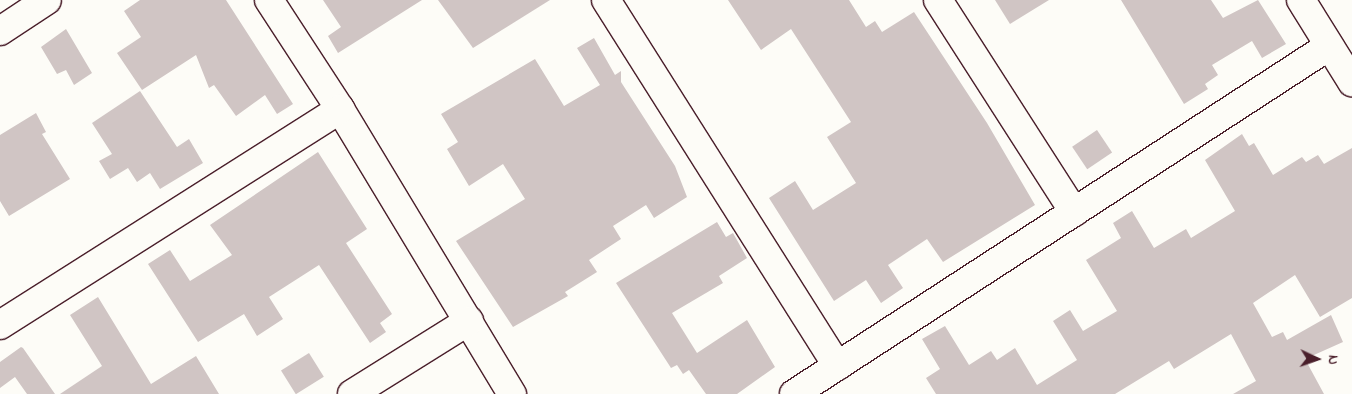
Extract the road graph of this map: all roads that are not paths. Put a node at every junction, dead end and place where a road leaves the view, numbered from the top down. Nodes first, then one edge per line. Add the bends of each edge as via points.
1 (47, 0) edge
2 (269, 0) edge
3 (606, 0) edge
4 (938, 0) edge
5 (1301, 0) edge
6 (0, 31) edge
7 (1329, 46) junction
8 (1352, 80) edge
9 (340, 109) junction
10 (1074, 212) junction
11 (469, 321) junction
12 (0, 325) edge
13 (837, 366) junction
14 (352, 394) edge
15 (512, 394) edge
16 (794, 394) edge

1 - 6 street
2 - 9 street
3 - 13 street
4 - 10 street
5 - 7 street
7 - 8 street
7 - 10 street
9 - 11 street
9 - 12 street
10 - 13 street
11 - 14 street
11 - 15 street
13 - 16 street

